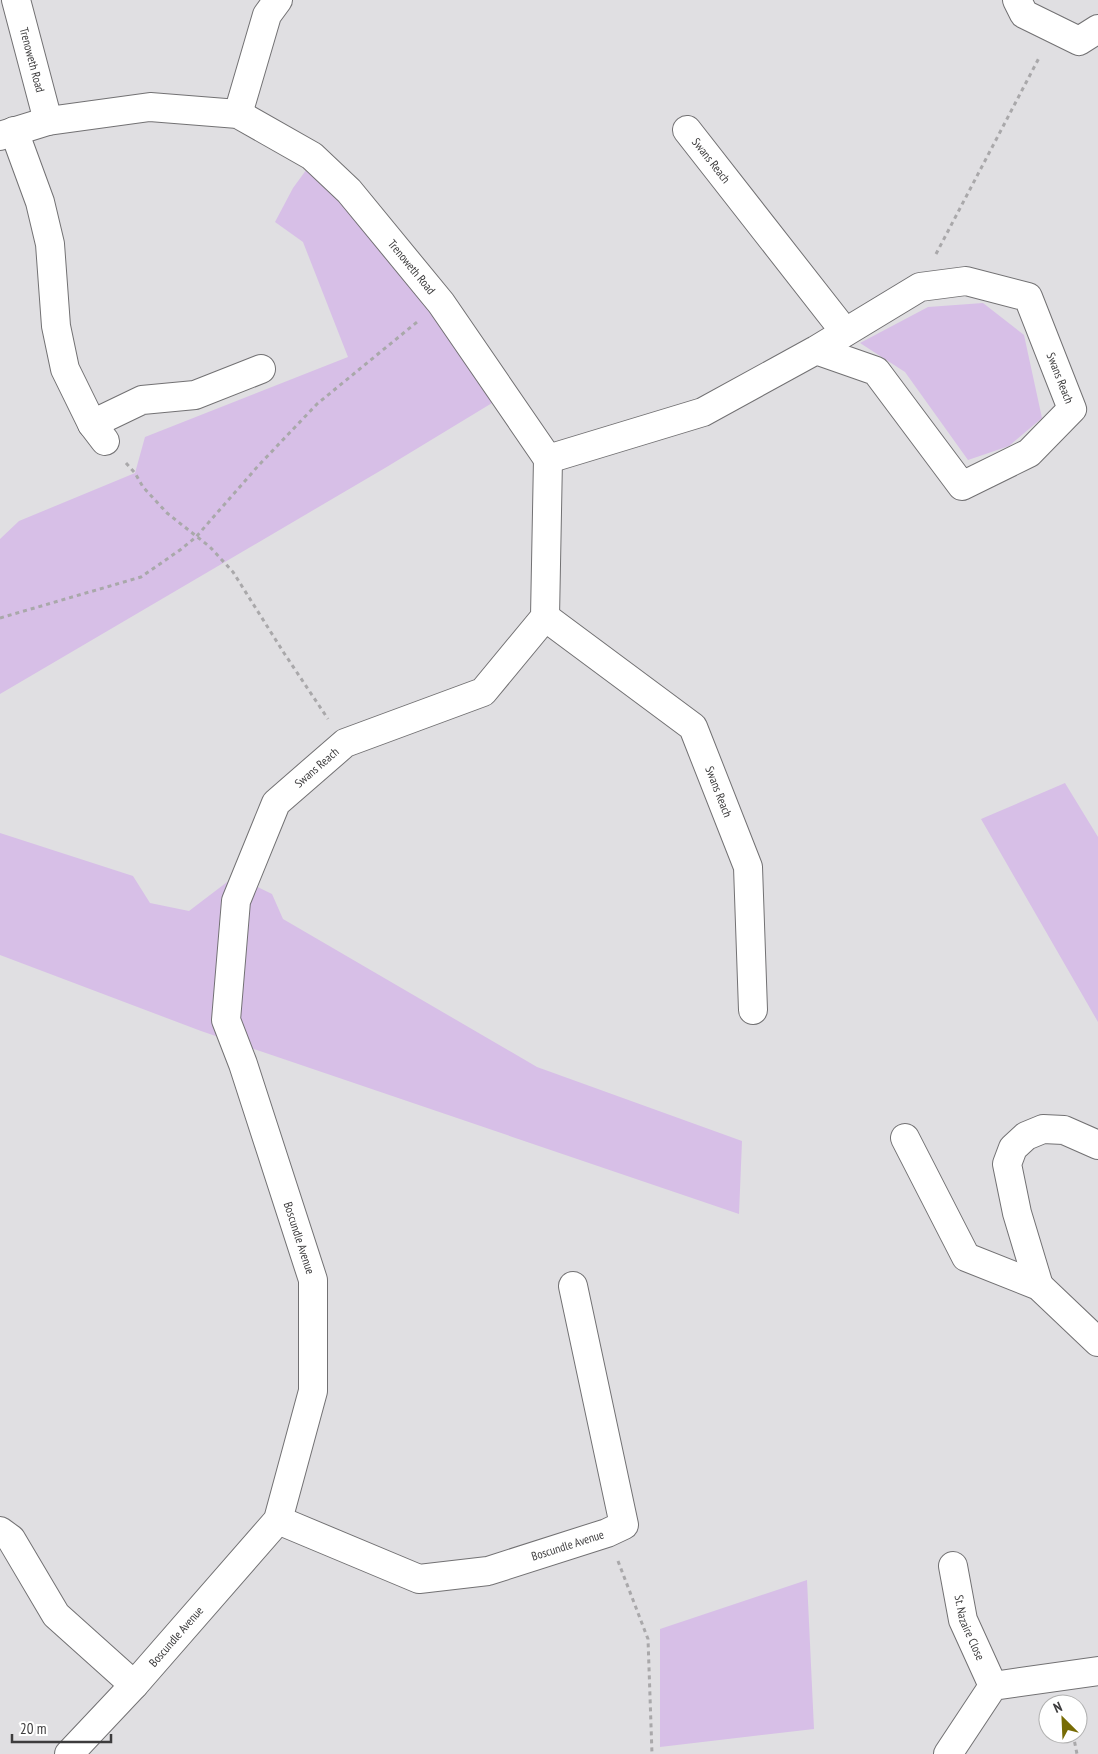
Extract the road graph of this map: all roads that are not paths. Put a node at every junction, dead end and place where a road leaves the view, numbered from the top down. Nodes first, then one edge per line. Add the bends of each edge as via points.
1 (16, 0) edge
2 (278, 0) edge
3 (1017, 0) edge
4 (1098, 29) edge
5 (238, 114) junction
6 (48, 121) junction
7 (688, 130) dead end
8 (7, 134) edge
9 (846, 332) junction
10 (816, 350) junction
11 (261, 368) dead end
12 (548, 459) junction
13 (545, 617) junction
14 (753, 1010) dead end
15 (226, 1020) joint
16 (905, 1138) dead end
17 (1098, 1145) edge
18 (573, 1286) dead end
19 (1038, 1286) junction
20 (1098, 1342) edge
21 (278, 1520) junction
22 (0, 1531) edge
23 (953, 1566) dead end
24 (1098, 1671) edge
25 (134, 1685) junction
26 (993, 1686) junction
27 (69, 1754) edge
28 (948, 1754) edge

1 - 6 street, Trenoweth Road
2 - 5 street via 267,15
3 - 4 street via 1024,14 1079,41
5 - 6 street, Trenoweth Road via 150,107
5 - 12 street, Trenoweth Road via 312,156 349,191 441,303
6 - 8 street, Trenoweth Road
7 - 9 street, Swans Reach
8 - 11 street, Trenoweth Road via 40,202 50,244 56,326 65,369 99,432 142,400 195,396
9 - 10 street, Swans Reach
9 - 10 street, Swans Reach via 920,287 966,281 1028,297 1072,409 1028,453 962,486 876,371
10 - 12 street, Swans Reach via 703,412
12 - 13 street
13 - 14 street, Swans Reach via 693,727 748,867
13 - 15 street, Swans Reach via 483,692 345,743 276,803 236,901
15 - 21 street, Boscundle Avenue via 313,1280 313,1391
16 - 19 street via 966,1257
17 - 19 street via 1064,1130 1043,1129 1026,1136 1013,1148 1007,1164
18 - 21 street, Boscundle Avenue via 624,1525 488,1571 419,1579
19 - 20 street
21 - 25 street, Boscundle Avenue
22 - 25 street via 11,1539 56,1615
23 - 26 street, St. Nazaire Close via 963,1620
24 - 26 street
25 - 27 street, Boscundle Avenue
26 - 28 street

